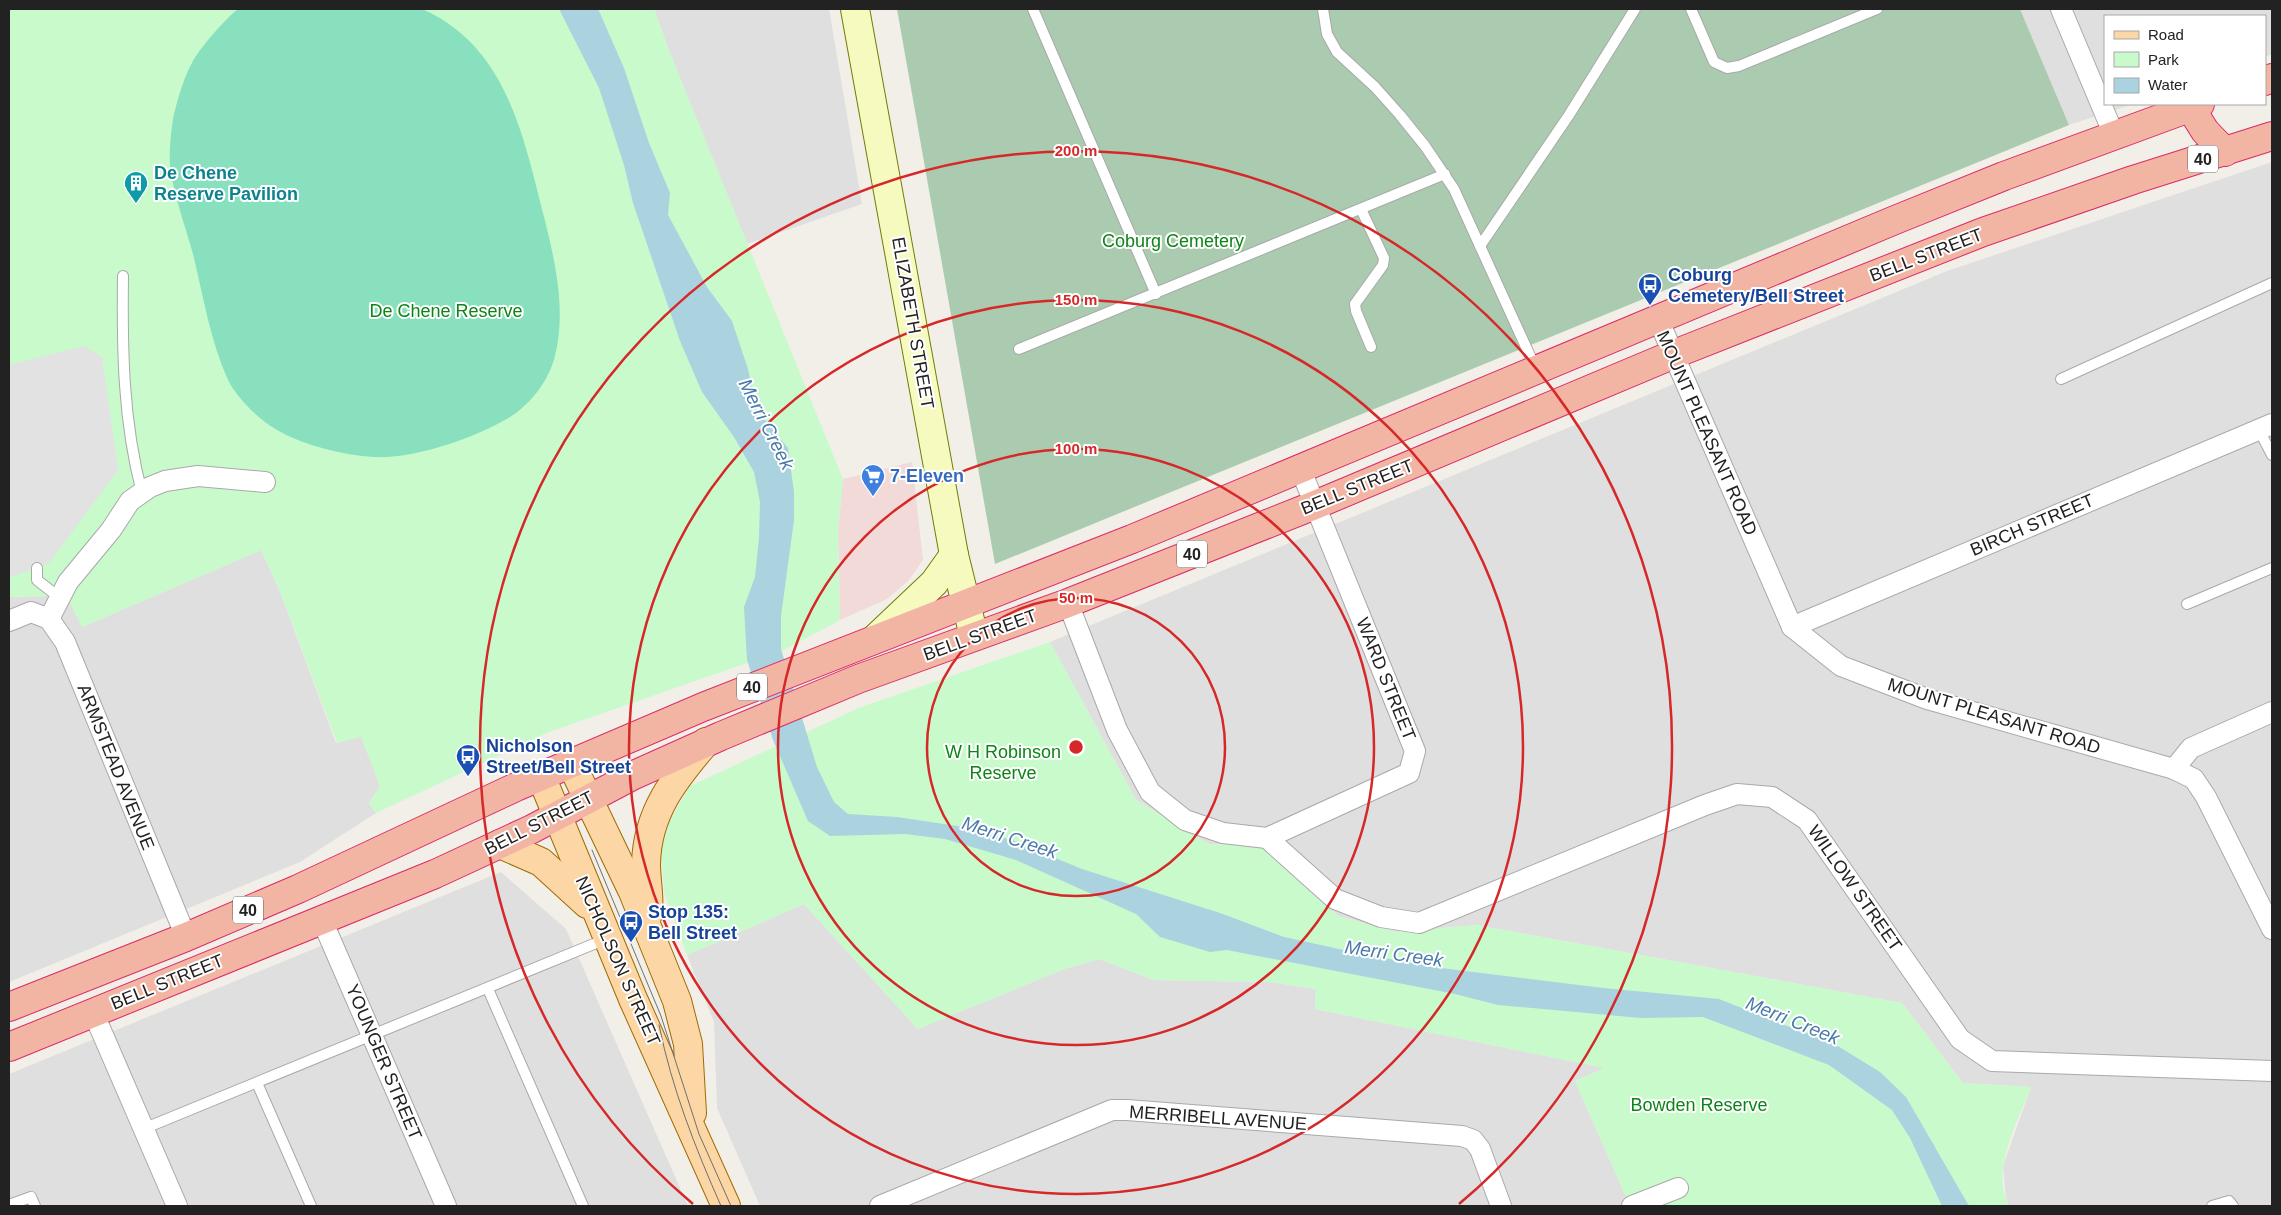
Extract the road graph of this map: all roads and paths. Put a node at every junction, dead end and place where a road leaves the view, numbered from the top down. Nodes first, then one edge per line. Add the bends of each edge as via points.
1 (855, 9) edge
2 (1033, 9) edge
3 (1323, 9) edge
4 (1635, 9) edge
5 (1692, 9) edge
6 (1877, 9) edge
7 (2061, 9) edge
8 (2195, 106) edge
9 (2114, 135) junction
10 (2272, 136) edge
11 (2225, 152) junction
12 (1445, 174) junction
13 (1361, 209) junction
14 (1480, 246) junction
15 (123, 276) dead end
16 (2272, 283) edge
17 (1156, 294) junction
18 (1658, 319) junction
19 (1371, 347) dead end
20 (1019, 349) dead end
21 (1672, 355) junction
22 (1536, 369) junction
23 (2061, 379) dead end
24 (2266, 427) edge
25 (2272, 455) edge
26 (1300, 468) junction
27 (265, 482) dead end
28 (142, 493) junction
29 (1315, 505) junction
30 (954, 555) junction
31 (37, 568) dead end
32 (2272, 568) edge
33 (60, 598) junction
34 (1068, 603) junction
35 (966, 604) junction
36 (2187, 604) dead end
37 (40, 616) junction
38 (9, 621) edge
39 (1792, 627) junction
40 (974, 636) junction
41 (877, 637) junction
42 (2272, 712) edge
43 (713, 739) junction
44 (571, 763) junction
45 (2174, 769) junction
46 (541, 776) junction
47 (587, 799) junction
48 (557, 815) junction
49 (415, 835) junction
50 (1267, 838) junction
51 (500, 844) junction
52 (435, 874) junction
53 (596, 911) junction
54 (321, 918) junction
55 (647, 925) junction
56 (2272, 929) edge
57 (186, 936) junction
58 (607, 939) junction
59 (488, 989) junction
60 (9, 1007) edge
61 (93, 1012) junction
62 (372, 1036) junction
63 (9, 1047) edge
64 (2272, 1071) edge
65 (257, 1083) junction
66 (144, 1129) junction
67 (699, 1143) junction
68 (1678, 1188) dead end
69 (9, 1205) edge
70 (35, 1206) edge
71 (177, 1206) edge
72 (311, 1206) edge
73 (446, 1206) edge
74 (583, 1206) edge
75 (726, 1206) edge
76 (880, 1206) edge
77 (1501, 1206) edge
78 (1632, 1206) edge
79 (2212, 1206) edge
80 (2233, 1206) edge

1 - 30 main road, ELIZABETH STREET
2 - 17 lane
3 - 12 lane via 1327,34 1337,52 1381,94
4 - 14 lane via 1569,115
5 - 6 lane via 1714,62 1727,68 1739,66
7 - 9 street
8 - 9 highway, BELL STREET / 40
8 - 11 highway via 2205,131
9 - 18 highway, BELL STREET / 40 via 1931,206
10 - 11 highway, BELL STREET / 40
11 - 21 highway, BELL STREET / 40 via 1983,232
12 - 13 lane
12 - 14 lane
13 - 17 lane
13 - 19 lane via 1384,258 1383,265 1355,304
14 - 22 lane
15 - 28 lane via 122,365 135,467
16 - 23 lane
17 - 20 lane
18 - 21 street, MOUNT PLEASANT ROAD
18 - 22 highway, BELL STREET / 40
21 - 29 highway, BELL STREET / 40
21 - 39 street, MOUNT PLEASANT ROAD
22 - 26 highway, BELL STREET / 40
24 - 25 lane
24 - 39 street, BIRCH STREET
26 - 29 street, WARD STREET
26 - 35 highway, BELL STREET / 40
27 - 28 street via 198,476 165,482
28 - 33 street via 130,501 111,530 68,582
29 - 34 highway, BELL STREET / 40
29 - 50 street, WARD STREET via 1415,751 1409,773
30 - 35 main road, ELIZABETH STREET
30 - 41 main road via 934,583
31 - 33 lane via 37,580
32 - 36 lane
33 - 37 street
34 - 40 highway, BELL STREET / 40
34 - 50 street via 1117,730 1150,792 1185,820 1223,833
35 - 40 main road, ELIZABETH STREET
35 - 41 highway, BELL STREET / 40
37 - 38 street
37 - 57 street, ARMSTEAD AVENUE via 65,642
39 - 45 street, MOUNT PLEASANT ROAD via 1841,666 1927,699
40 - 43 highway, BELL STREET / 40
41 - 44 highway, BELL STREET / 40
42 - 45 street via 2191,748
43 - 47 highway, BELL STREET / 40
43 - 55 main road via 676,776 653,819 646,859 650,896
44 - 46 highway, BELL STREET / 40
44 - 47 main road, NICHOLSON STREET
45 - 56 street, MOUNT PLEASANT ROAD via 2194,779 2206,797
46 - 48 main road, NICHOLSON STREET
46 - 49 highway, BELL STREET / 40
47 - 48 highway, BELL STREET / 40
47 - 55 main road, NICHOLSON STREET
48 - 51 highway, BELL STREET / 40
48 - 53 main road, NICHOLSON STREET
49 - 52 highway
49 - 57 highway, BELL STREET / 40
50 - 64 street, WILLOW STREET via 1335,899 1381,916 1419,923 1705,805 1737,794 1772,797 1807,820 1960,1039 1992,1061
51 - 52 highway, BELL STREET / 40
51 - 53 main road via 541,862
52 - 54 highway, BELL STREET / 40
53 - 58 main road, NICHOLSON STREET
54 - 61 highway, BELL STREET / 40
54 - 62 street, YOUNGER STREET
55 - 67 main road, NICHOLSON STREET via 683,1020
57 - 60 highway, BELL STREET / 40
58 - 59 lane
58 - 67 main road, NICHOLSON STREET
59 - 62 lane
59 - 74 lane
61 - 63 highway, BELL STREET / 40
61 - 66 street
62 - 65 lane
62 - 73 street, YOUNGER STREET
65 - 66 lane
65 - 72 lane
66 - 71 street
67 - 75 main road, NICHOLSON STREET
68 - 78 street
69 - 70 lane via 31,1197
76 - 77 street, MERRIBELL AVENUE via 1112,1110 1127,1110 1462,1136 1473,1140 1480,1149
79 - 80 lane via 2229,1201

